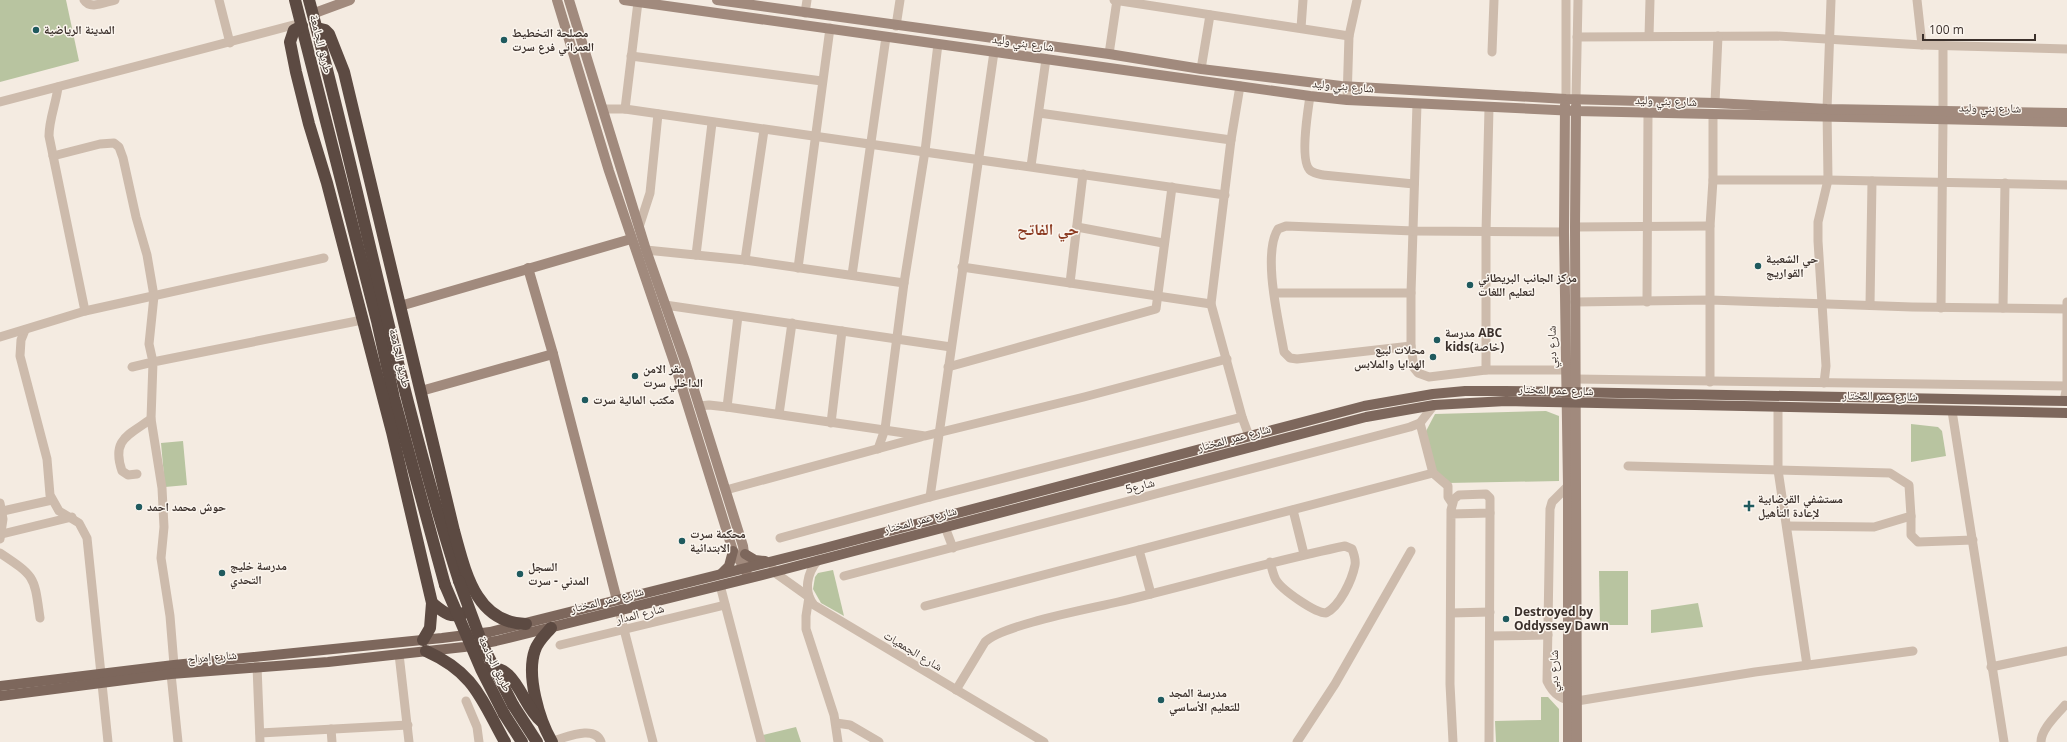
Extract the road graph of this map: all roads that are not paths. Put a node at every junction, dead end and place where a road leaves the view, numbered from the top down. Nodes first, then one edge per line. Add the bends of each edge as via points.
1 (84, 0) edge
2 (114, 0) edge
3 (219, 0) edge
4 (295, 0) edge
5 (312, 0) edge
6 (350, 0) edge
7 (557, 0) edge
8 (569, 0) edge
9 (624, 0) edge
10 (717, 0) edge
11 (807, 0) edge
12 (900, 0) edge
13 (1116, 0) edge
14 (1303, 0) edge
15 (1357, 0) edge
16 (1494, 0) edge
17 (1566, 0) edge
18 (1578, 0) edge
19 (1650, 0) edge
20 (1831, 0) edge
21 (1917, 0) edge
22 (638, 2) junction
23 (1173, 4) edge
24 (805, 13) junction
25 (1210, 15) junction
26 (315, 21) junction
27 (301, 25) junction
28 (896, 26) junction
29 (830, 28) junction
30 (1301, 28) junction
31 (1349, 36) junction
32 (1649, 36) junction
33 (1718, 36) junction
34 (886, 37) junction
35 (1577, 37) junction
36 (1829, 39) junction
37 (230, 43) junction
38 (938, 44) junction
39 (1922, 45) junction
40 (1943, 46) junction
41 (2067, 49) edge
42 (994, 52) junction
43 (1492, 52) dead end
44 (1109, 54) junction
45 (631, 56) junction
46 (1046, 59) junction
47 (1202, 69) junction
48 (822, 81) junction
49 (1240, 86) junction
50 (1348, 86) junction
51 (58, 87) junction
52 (1310, 96) junction
53 (1566, 99) junction
54 (1576, 99) junction
55 (1347, 100) junction
56 (0, 102) edge
57 (1715, 103) junction
58 (1417, 104) junction
59 (603, 108) junction
60 (1489, 108) junction
61 (625, 109) junction
62 (1565, 111) junction
63 (1576, 111) junction
64 (1038, 112) junction
65 (1648, 113) junction
66 (1827, 113) junction
67 (2067, 113) edge
68 (658, 114) junction
69 (1713, 115) junction
70 (1943, 116) junction
71 (2067, 122) edge
72 (712, 123) junction
73 (764, 130) junction
74 (817, 137) junction
75 (1231, 140) junction
76 (871, 144) junction
77 (925, 151) junction
78 (53, 156) junction
79 (979, 159) junction
80 (1031, 166) junction
81 (621, 167) junction
82 (609, 171) junction
83 (1083, 174) junction
84 (1713, 180) junction
85 (1828, 180) junction
86 (1872, 181) junction
87 (1942, 182) junction
88 (1414, 184) junction
89 (2005, 184) junction
90 (2067, 185) edge
91 (1172, 187) junction
92 (1225, 196) junction
93 (1710, 226) junction
94 (639, 227) junction
95 (1077, 227) junction
96 (1575, 227) junction
97 (1648, 228) junction
98 (1414, 231) junction
99 (1486, 232) junction
100 (1564, 232) junction
101 (631, 239) junction
102 (1163, 243) junction
103 (646, 250) junction
104 (696, 255) junction
105 (324, 258) dead end
106 (745, 260) junction
107 (962, 267) junction
108 (528, 268) junction
109 (798, 268) junction
110 (852, 275) junction
111 (904, 282) junction
112 (1070, 283) junction
113 (1275, 293) junction
114 (1411, 293) junction
115 (154, 296) junction
116 (1156, 296) junction
117 (1710, 300) junction
118 (1575, 302) junction
119 (1647, 302) junction
120 (2067, 302) edge
121 (1211, 304) junction
122 (665, 305) junction
123 (1822, 305) junction
124 (1870, 305) junction
125 (400, 306) junction
126 (1941, 308) junction
127 (2003, 308) junction
128 (2067, 309) edge
129 (84, 311) junction
130 (738, 316) junction
131 (362, 320) junction
132 (377, 321) junction
133 (792, 323) junction
134 (25, 330) junction
135 (842, 331) junction
136 (0, 337) edge
137 (898, 339) junction
138 (1411, 346) junction
139 (951, 347) junction
140 (553, 354) junction
141 (1227, 359) junction
142 (153, 362) junction
143 (680, 363) junction
144 (132, 367) dead end
145 (948, 367) junction
146 (1486, 370) junction
147 (1565, 370) junction
148 (1576, 379) junction
149 (1710, 382) junction
150 (1824, 383) junction
151 (2067, 386) edge
152 (421, 391) junction
153 (1566, 392) junction
154 (1577, 392) junction
155 (382, 395) junction
156 (2066, 401) edge
157 (1572, 403) junction
158 (1434, 405) junction
159 (699, 406) junction
160 (727, 407) junction
161 (1778, 408) junction
162 (1952, 411) junction
163 (2067, 413) edge
164 (779, 414) junction
165 (1242, 417) junction
166 (151, 419) junction
167 (831, 422) junction
168 (1420, 423) junction
169 (885, 429) junction
170 (940, 432) junction
171 (925, 436) junction
172 (1248, 436) junction
173 (878, 449) junction
174 (1628, 466) dead end
175 (1778, 470) junction
176 (1433, 473) junction
177 (137, 474) dead end
178 (1568, 486) junction
179 (726, 490) junction
180 (930, 497) junction
181 (52, 500) junction
182 (1452, 503) junction
183 (1, 507) edge
184 (1293, 510) junction
185 (1490, 513) junction
186 (1451, 514) junction
187 (1911, 516) junction
188 (72, 518) junction
189 (1787, 526) junction
190 (945, 527) junction
191 (1, 537) edge
192 (780, 538) dead end
193 (1973, 540) junction
194 (953, 548) junction
195 (1139, 550) junction
196 (733, 551) junction
197 (1412, 551) dead end
198 (0, 553) edge
199 (745, 554) junction
200 (1304, 554) junction
201 (818, 560) junction
202 (771, 561) junction
203 (1270, 562) junction
204 (745, 568) junction
205 (774, 572) junction
206 (722, 574) junction
207 (844, 576) dead end
208 (748, 578) junction
209 (720, 585) junction
210 (473, 591) junction
211 (1151, 594) junction
212 (809, 596) junction
213 (617, 600) junction
214 (432, 603) junction
215 (725, 605) junction
216 (925, 606) dead end
217 (619, 610) junction
218 (1490, 612) junction
219 (1451, 613) junction
220 (40, 618) dead end
221 (526, 624) junction
222 (551, 628) junction
223 (624, 631) junction
224 (1548, 635) junction
225 (1490, 636) junction
226 (425, 645) junction
227 (560, 645) dead end
228 (1913, 651) dead end
229 (2067, 651) edge
230 (399, 654) junction
231 (1807, 665) junction
232 (257, 666) junction
233 (1991, 667) junction
234 (173, 669) junction
235 (101, 679) junction
236 (473, 685) junction
237 (0, 686) edge
238 (956, 690) junction
239 (0, 696) edge
240 (466, 701) dead end
241 (1572, 701) junction
242 (2065, 705) dead end
243 (542, 721) junction
244 (836, 723) junction
245 (408, 725) junction
246 (496, 726) junction
247 (331, 729) junction
248 (260, 737) edge
249 (108, 742) edge
250 (178, 742) edge
251 (332, 742) edge
252 (409, 742) edge
253 (479, 742) edge
254 (498, 742) edge
255 (505, 742) edge
256 (522, 742) edge
257 (537, 742) edge
258 (552, 742) edge
259 (601, 742) edge
260 (653, 742) edge
261 (761, 742) edge
262 (838, 742) edge
263 (879, 742) edge
264 (1044, 742) edge
265 (1297, 742) edge
266 (1453, 742) edge
267 (1489, 742) edge
268 (1568, 742) edge
269 (1577, 742) edge
270 (2004, 742) edge
271 (2041, 742) edge

1 - 2 street via 89,5 95,5
3 - 37 street
4 - 27 highway, طريق الجامعة
5 - 26 highway, طريق الجامعة
6 - 26 street
7 - 82 street
8 - 59 street
9 - 22 street, شارع بني وليد
10 - 24 street, شارع بني وليد
11 - 24 street
12 - 28 street
13 - 23 street
13 - 44 street
14 - 30 street
15 - 31 street
16 - 43 street
17 - 53 street, شارع دبي
18 - 35 street, شارع دبي
19 - 32 street
20 - 36 street
21 - 39 street
22 - 29 street, شارع بني وليد
22 - 45 street
23 - 25 street
24 - 28 street, شارع بني وليد
25 - 30 street
25 - 47 street
26 - 125 highway via 329,34 344,72
26 - 257 highway, طريق الجامعة, bridge via 446,543 483,646 513,705
27 - 37 street
27 - 131 highway via 292,34 290,46
27 - 132 highway, طريق الجامعة
28 - 44 street, شارع بني وليد
29 - 34 street, شارع بني وليد
29 - 48 street
30 - 31 street
31 - 50 street
32 - 33 street
32 - 35 street
33 - 36 street
33 - 57 street
34 - 38 street, شارع بني وليد
34 - 76 street
35 - 54 street, شارع دبي
36 - 39 street
36 - 66 street
37 - 51 street
38 - 42 street, شارع بني وليد
38 - 77 street
39 - 40 street
40 - 41 street
40 - 70 street
42 - 46 street, شارع بني وليد
42 - 79 street
44 - 47 street, شارع بني وليد
45 - 48 street
45 - 61 street
46 - 49 street, شارع بني وليد
46 - 64 street
47 - 50 street, شارع بني وليد
48 - 74 street
49 - 52 street, شارع بني وليد
49 - 75 street
50 - 53 street, شارع بني وليد
50 - 55 street
51 - 56 street
51 - 78 street via 49,126
52 - 55 street, شارع بني وليد
52 - 88 street via 1305,148 1307,166 1311,171 1323,175
53 - 54 street, شارع بني وليد
53 - 62 street, شارع دبي
54 - 57 street, شارع بني وليد
54 - 63 street, شارع دبي
55 - 58 street, شارع بني وليد
57 - 66 street, شارع بني وليد
58 - 60 street, شارع بني وليد
58 - 88 street
59 - 61 street
59 - 81 street
60 - 62 street, شارع بني وليد
60 - 99 street
61 - 68 street
62 - 63 street, شارع بني وليد
62 - 100 street, شارع دبي
63 - 65 street, شارع بني وليد
63 - 96 street, شارع دبي
64 - 75 street
64 - 80 street
65 - 69 street, شارع بني وليد
65 - 97 street
66 - 69 street, شارع بني وليد
66 - 70 street, شارع بني وليد
66 - 85 street
67 - 70 street, شارع بني وليد
68 - 72 street
68 - 94 street via 650,193
69 - 84 street
70 - 71 street, شارع بني وليد
70 - 87 street
72 - 73 street
72 - 104 street
73 - 74 street
73 - 106 street
74 - 76 street
74 - 109 street
75 - 92 street
76 - 77 street
76 - 110 street
77 - 79 street
77 - 111 street
78 - 115 street via 100,144 114,144 119,147 147,255
78 - 129 street
79 - 80 street
79 - 107 street
80 - 83 street
81 - 82 street
81 - 94 street
82 - 101 street
83 - 91 street
83 - 95 street
84 - 85 street
84 - 93 street
85 - 86 street
85 - 123 street via 1818,222
86 - 87 street
86 - 124 street
87 - 89 street
87 - 126 street
88 - 98 street
89 - 90 street
89 - 127 street
91 - 92 street
91 - 102 street
92 - 121 street
93 - 97 street
93 - 117 street
94 - 103 street
95 - 102 street
95 - 112 street
96 - 97 street
96 - 118 street, شارع دبي
97 - 119 street
98 - 99 street
98 - 113 street via 1281,227 1275,233 1272,256
98 - 114 street
99 - 100 street
99 - 146 street
100 - 147 street, شارع دبي
101 - 108 street
101 - 143 street
102 - 116 street
103 - 104 street
103 - 122 street
104 - 106 street
105 - 115 street
106 - 109 street
107 - 112 street
107 - 139 street
108 - 125 street
108 - 140 street
109 - 110 street
110 - 111 street
111 - 137 street
112 - 116 street
113 - 114 street
113 - 138 street via 1284,352 1290,358
114 - 138 street
115 - 129 street
115 - 142 street via 149,344
116 - 121 street
116 - 145 street via 1156,309
117 - 119 street
117 - 123 street
117 - 149 street
118 - 119 street
118 - 148 street, شارع دبي
120 - 128 street
121 - 141 street
122 - 130 street
122 - 143 street
123 - 124 street
123 - 150 street via 1826,366
124 - 126 street
125 - 152 highway
126 - 127 street
127 - 128 street
128 - 151 street
129 - 134 street
130 - 133 street
130 - 160 street
131 - 142 street
131 - 155 highway
132 - 155 highway via 374,334 383,375
132 - 256 highway, طريق الجامعة, bridge via 394,398 445,585 473,652 504,714
133 - 135 street
133 - 164 street
134 - 136 street
134 - 181 street via 21,340 20,356 47,459 48,484
135 - 137 street
135 - 167 street
137 - 139 street
137 - 169 street
138 - 146 street via 1414,368 1423,376
139 - 145 street
140 - 152 street
140 - 213 street
141 - 165 street
141 - 170 street
142 - 144 street
142 - 166 street
143 - 159 street
143 - 196 street
145 - 170 street
146 - 147 street
147 - 153 street, شارع دبي
148 - 149 street
148 - 154 street, شارع دبي
149 - 150 street
150 - 151 street
151 - 156 street
152 - 210 highway via 454,531
153 - 154 main road, شارع عمر المختار
153 - 157 street, شارع دبي
153 - 172 main road, شارع عمر المختار via 1465,391 1406,398 1364,406
154 - 156 main road, شارع عمر المختار
154 - 157 street, شارع دبي
155 - 214 highway
157 - 158 main road, شارع عمر المختار via 1466,402
157 - 161 main road, شارع عمر المختار
157 - 178 street, شارع دبي
157 - 241 street, شارع دبي
158 - 168 street
158 - 190 main road, شارع عمر المختار via 1366,417
159 - 160 street
159 - 179 street
160 - 164 street
161 - 162 main road, شارع عمر المختار
161 - 175 street
162 - 163 main road, شارع عمر المختار
162 - 193 street
164 - 167 street
165 - 172 street
165 - 180 street
166 - 177 street via 122,440 119,446 122,471 128,475
166 - 234 street via 162,488 164,527 161,558 170,616
167 - 169 street
168 - 176 street
168 - 194 street, شارع5
169 - 171 street
169 - 173 street
170 - 171 street
170 - 180 street
171 - 173 street
172 - 202 main road, شارع عمر المختار
173 - 179 street
174 - 175 street
175 - 187 street via 1890,473 1909,485
175 - 189 street
176 - 182 street via 1448,486 1448,497
176 - 184 street
178 - 224 street via 1552,502 1550,509
178 - 241 street, شارع دبي
179 - 199 street
180 - 192 street
181 - 183 street
181 - 188 street via 59,511
182 - 185 street via 1459,495 1486,494 1490,498
182 - 186 street
183 - 191 street
184 - 195 street
184 - 200 street
185 - 186 street
185 - 218 street
186 - 219 street
187 - 189 street via 1874,527
187 - 193 street via 1911,535 1918,542
188 - 191 street
188 - 235 street via 81,526 87,538
189 - 231 street
190 - 194 street
190 - 201 main road, شارع عمر المختار
193 - 233 street
194 - 207 street, شارع5
195 - 211 street
195 - 216 street
196 - 204 street
196 - 206 main road via 729,566
197 - 265 street via 1335,684
198 - 220 street via 32,577
199 - 202 main road via 755,560
199 - 204 street
200 - 203 street
200 - 203 street via 1345,546 1352,549 1355,557 1352,575 1338,602 1326,613 1316,611 1281,586 1276,580
201 - 205 main road, شارع عمر المختار
201 - 212 street via 809,576
202 - 204 main road, شارع عمر المختار
202 - 205 street
203 - 211 street
204 - 206 main road, شارع عمر المختار
204 - 208 street
205 - 208 main road, شارع عمر المختار
205 - 212 street, شارع الجمعيات
206 - 213 main road, شارع عمر المختار
208 - 209 main road, شارع عمر المختار
209 - 215 street
209 - 217 main road, شارع عمر المختار
210 - 214 highway via 472,606 460,614 445,614
210 - 221 highway via 498,618 516,624
211 - 238 street via 1012,628 990,637 984,642
212 - 238 street, شارع الجمعيات via 819,609
212 - 244 street via 806,616 808,636
213 - 221 main road, شارع عمر المختار
214 - 226 highway via 430,628
215 - 223 street, شارع المدار
215 - 261 street
217 - 222 main road, شارع عمر المختار
217 - 223 street
218 - 219 street
218 - 225 street
219 - 266 street via 1450,684
221 - 226 main road, شارع عمر المختار
222 - 226 main road, شارع عمر المختار via 477,645
222 - 243 highway via 538,644 532,662 534,688
223 - 227 street, شارع المدار
223 - 260 street
224 - 225 street
224 - 241 street via 1547,681 1551,688
225 - 267 street
226 - 230 main road, شارع إمراح
226 - 234 main road, شارع إمراح
226 - 236 highway
228 - 231 street
229 - 233 street
230 - 232 main road, شارع إمراح
230 - 245 street
231 - 241 street
232 - 234 main road, شارع إمراح
232 - 248 street
233 - 270 street
234 - 235 main road, شارع إمراح
234 - 250 street
235 - 237 main road, شارع إمراح
235 - 239 main road, شارع إمراح
235 - 249 street
236 - 243 highway via 480,674 488,670 504,671 513,680 531,712
236 - 246 highway
238 - 264 street, شارع الجمعيات
240 - 253 street via 477,728
241 - 268 street, شارع دبي
241 - 269 street, شارع دبي
242 - 271 street via 2045,730
243 - 258 highway
244 - 262 street
244 - 263 street via 850,726
245 - 247 street
245 - 252 street
246 - 254 street
246 - 255 highway
247 - 248 street
247 - 251 street
258 - 259 street via 590,732 597,735

